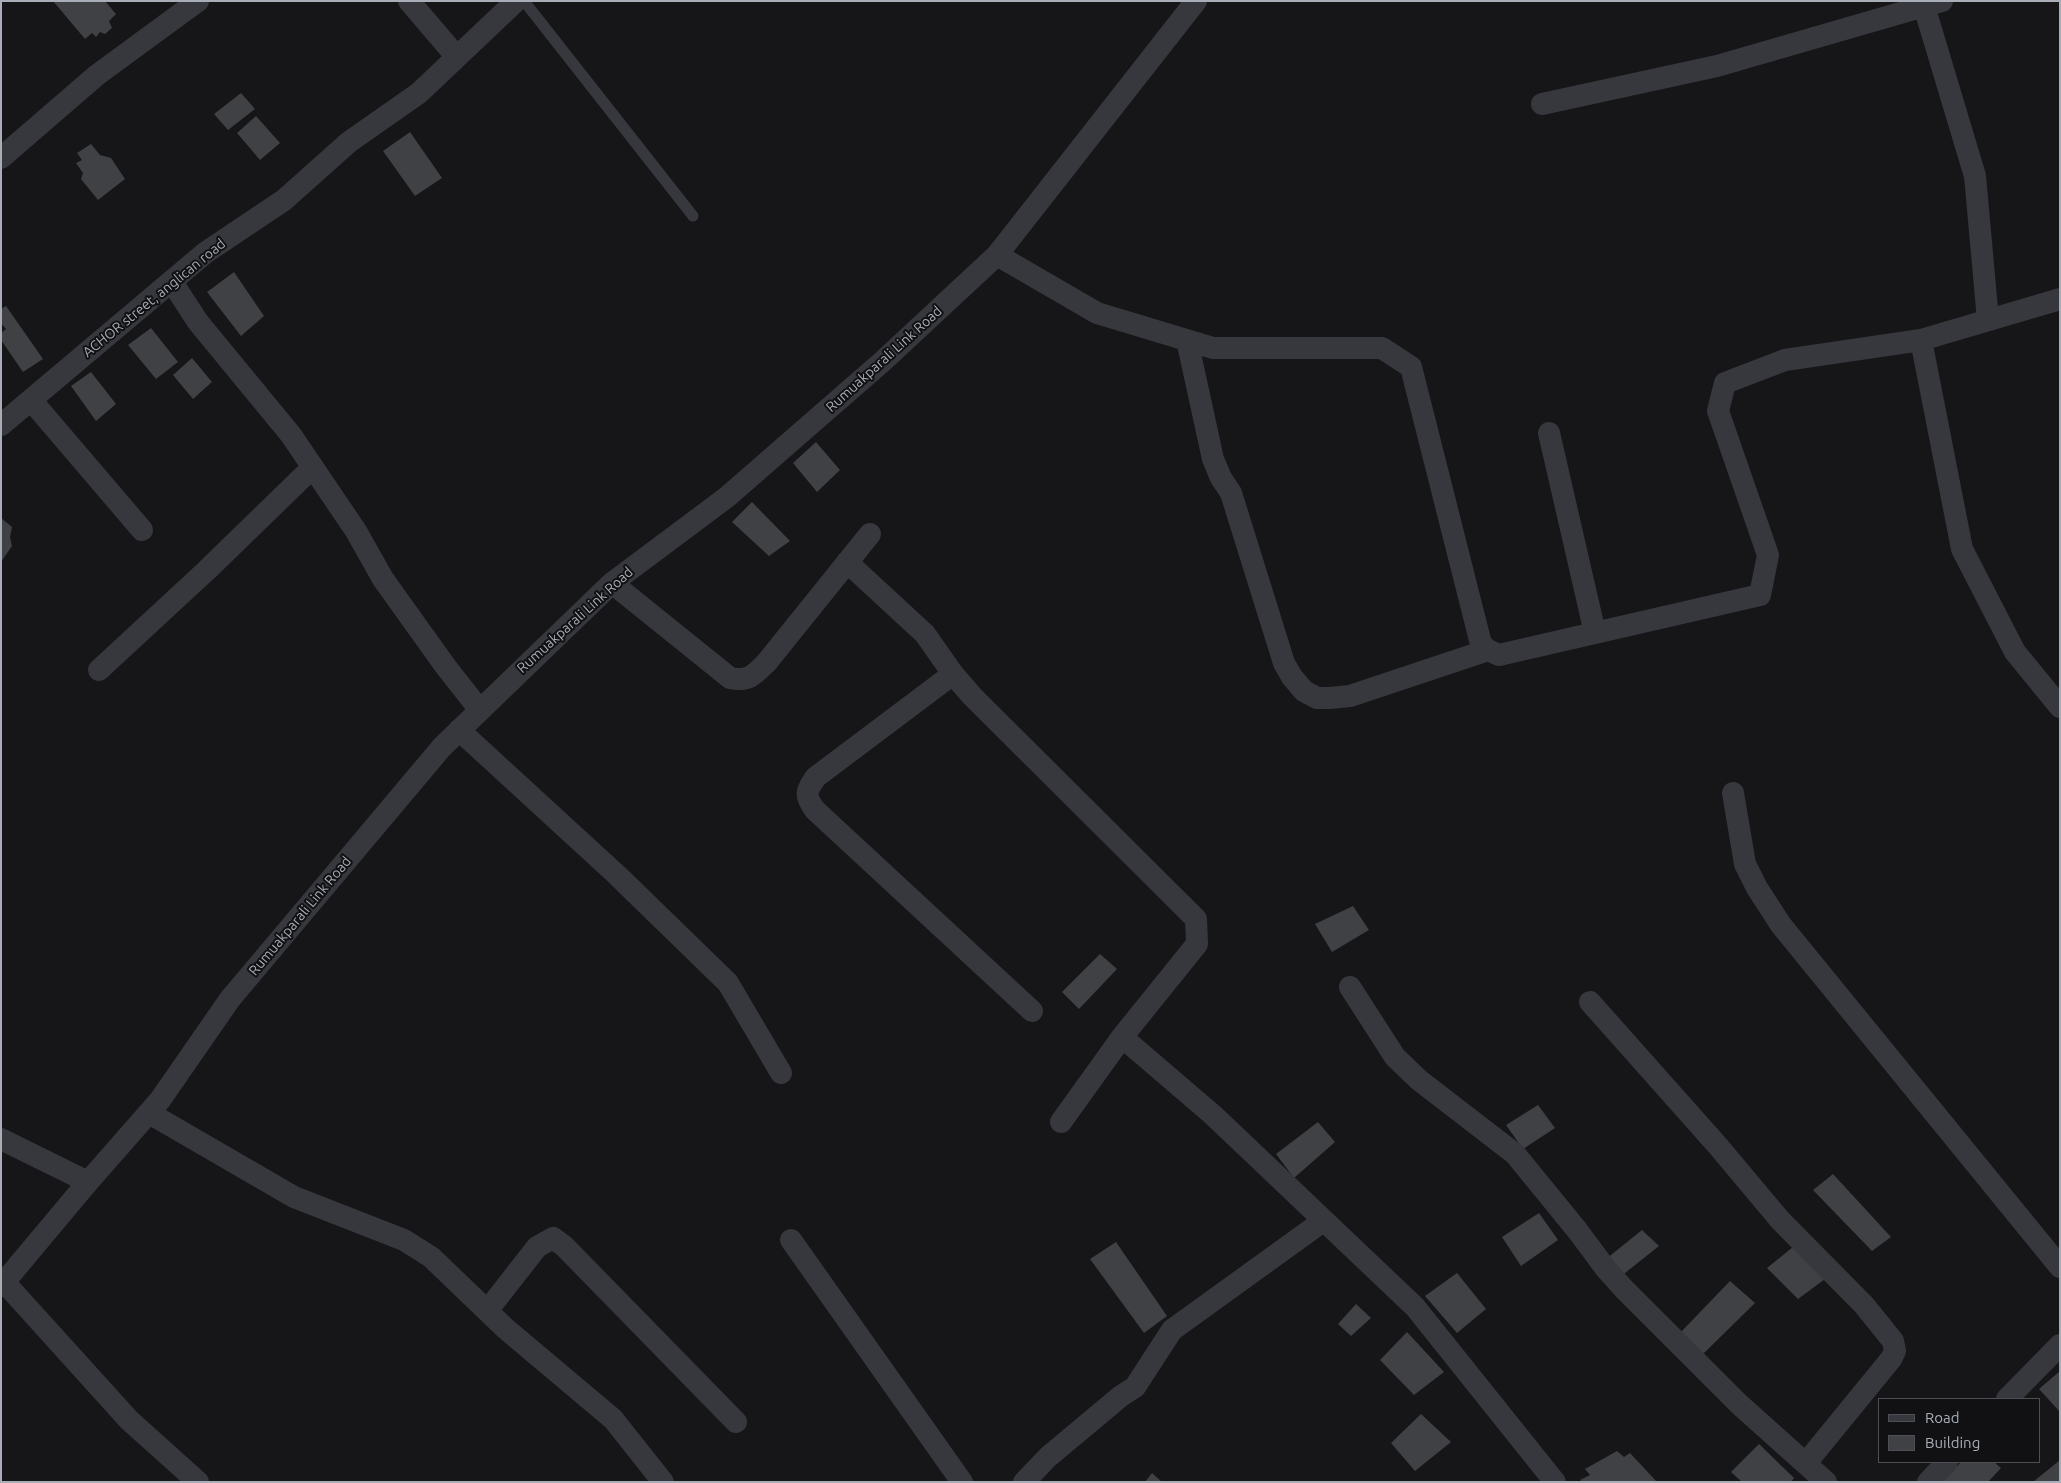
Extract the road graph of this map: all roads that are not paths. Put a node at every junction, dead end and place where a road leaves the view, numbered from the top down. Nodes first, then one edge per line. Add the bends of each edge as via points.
1 (198, 1) edge
2 (409, 1) edge
3 (516, 1) edge
4 (524, 1) edge
5 (1196, 1) edge
6 (1933, 4) edge
7 (456, 56) junction
8 (1542, 104) dead end
9 (1, 158) edge
10 (693, 216) dead end
11 (997, 255) junction
12 (172, 282) junction
13 (2060, 299) edge
14 (1988, 320) junction
15 (1187, 340) junction
16 (1921, 340) junction
17 (31, 400) junction
18 (1, 425) edge
19 (1549, 433) dead end
20 (313, 467) junction
21 (142, 530) dead end
22 (870, 534) dead end
23 (847, 562) junction
24 (612, 583) junction
25 (1595, 633) junction
26 (1488, 650) junction
27 (99, 670) dead end
28 (953, 674) junction
29 (2060, 707) edge
30 (479, 709) junction
31 (458, 730) junction
32 (1733, 793) dead end
33 (1350, 987) dead end
34 (1590, 1002) dead end
35 (1032, 1011) dead end
36 (1122, 1037) junction
37 (781, 1073) dead end
38 (150, 1113) junction
39 (1060, 1122) dead end
40 (1, 1139) edge
41 (88, 1182) junction
42 (1323, 1221) junction
43 (791, 1240) dead end
44 (2060, 1267) edge
45 (3, 1284) edge
46 (487, 1311) junction
47 (2060, 1344) edge
48 (2008, 1398) edge
49 (736, 1422) dead end
50 (1806, 1463) junction
51 (1946, 1463) edge
52 (1553, 1481) edge
53 (198, 1482) edge
54 (663, 1482) edge
55 (962, 1482) edge
56 (1024, 1482) edge
57 (1826, 1482) edge
58 (1928, 1482) edge

1 - 9 street via 97,75
2 - 7 street
3 - 7 street, ACHOR street, anglican road
4 - 10 lane
5 - 11 street, Rumuakparali Link Road
6 - 8 street via 1717,66
6 - 14 street via 1975,176
7 - 12 street, ACHOR street, anglican road via 419,93 349,142 284,200 205,253
11 - 15 street via 1097,313
11 - 24 street, Rumuakparali Link Road via 883,361 727,498
12 - 17 street, ACHOR street, anglican road
12 - 20 street via 198,322 291,435
13 - 14 street
14 - 16 street
15 - 26 street via 1213,348 1382,348 1411,367 1481,644
15 - 26 street via 1213,459 1231,493 1284,663 1304,691 1317,698 1350,696
16 - 25 street via 1785,360 1725,383 1718,411 1768,555 1760,595
16 - 29 street via 1962,549 2015,652
17 - 18 street, ACHOR street, anglican road
17 - 21 street
19 - 25 street
20 - 27 street
20 - 30 street via 356,531 383,579
22 - 23 street
23 - 24 street via 767,662 754,675 742,680 730,678
23 - 28 street via 925,634
24 - 30 street, Rumuakparali Link Road
25 - 26 street via 1498,655
28 - 35 street via 816,777 808,789 808,800
28 - 36 street via 1196,919 1197,944
30 - 31 street, Rumuakparali Link Road
31 - 37 street via 617,875 728,983
31 - 38 street, Rumuakparali Link Road via 258,964
32 - 44 street via 1746,864 1781,925
33 - 50 street via 1395,1057 1419,1080 1516,1154 1624,1289 1739,1404
34 - 50 street via 1780,1220 1864,1305 1893,1341 1895,1351 1891,1359
36 - 39 street
36 - 42 street via 1213,1114
38 - 41 street, Rumuakparali Link Road
38 - 46 street via 294,1197 404,1240 431,1257
40 - 41 street
41 - 45 street, Rumuakparali Link Road
42 - 52 street via 1415,1307
42 - 56 street via 1172,1330 1135,1387 1048,1457
43 - 55 street
45 - 53 street via 129,1420
46 - 49 street via 537,1246 554,1238
46 - 54 street via 613,1418
47 - 48 street
50 - 57 street
51 - 58 street

